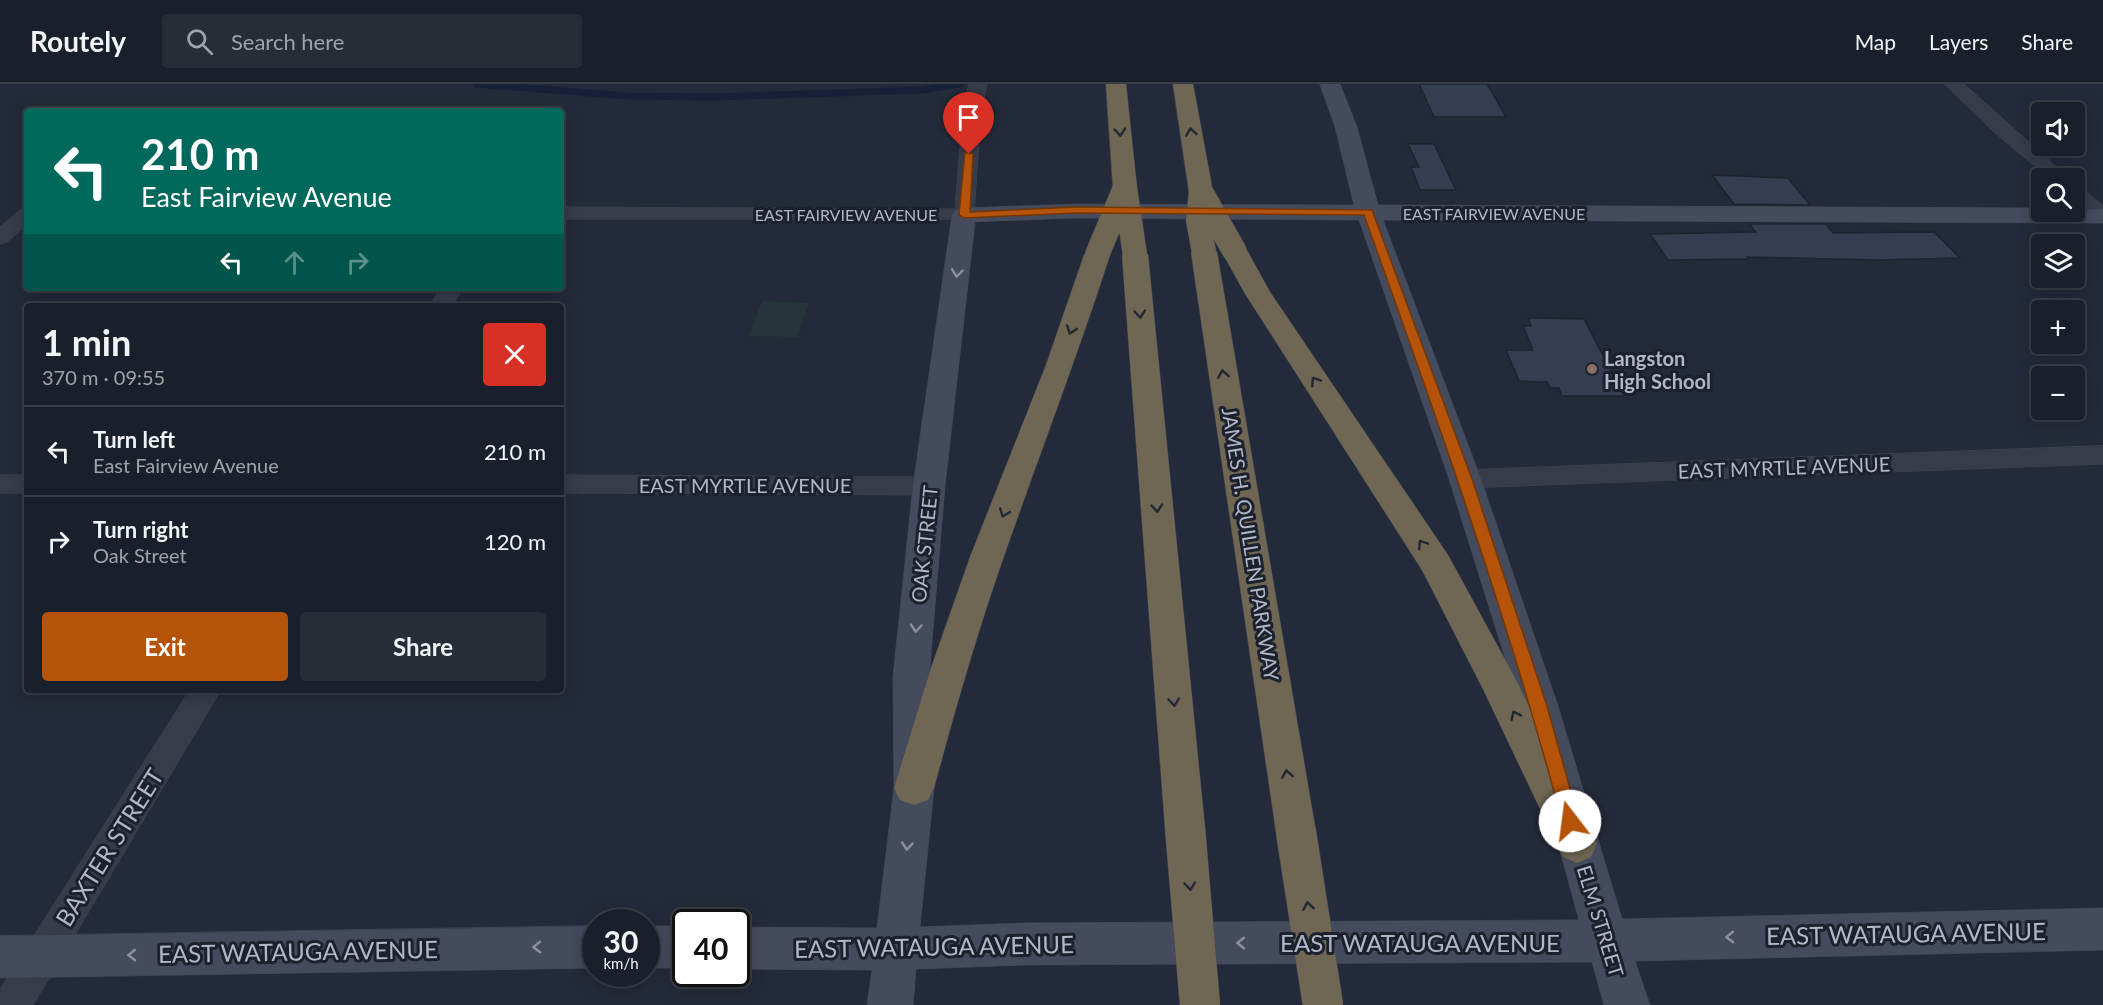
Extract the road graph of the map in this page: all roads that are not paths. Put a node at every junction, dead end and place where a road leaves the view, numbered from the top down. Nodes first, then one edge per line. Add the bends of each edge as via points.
1 (978, 84) edge
2 (1330, 84) edge
3 (1954, 84) edge
4 (1117, 87) edge
5 (1183, 87) edge
6 (2048, 168) edge
7 (1124, 181) junction
8 (2085, 200) edge
9 (0, 211) edge
10 (1368, 212) junction
11 (24, 213) edge
12 (564, 213) edge
13 (964, 215) junction
14 (24, 216) edge
15 (2103, 216) edge
16 (0, 238) edge
17 (1219, 252) junction
18 (2103, 455) edge
19 (1465, 479) junction
20 (0, 484) edge
21 (24, 484) edge
22 (564, 484) edge
23 (929, 486) junction
24 (204, 693) edge
25 (914, 788) junction
26 (1577, 844) junction
27 (2103, 929) edge
28 (1605, 940) junction
29 (582, 946) edge
30 (750, 948) edge
31 (895, 949) junction
32 (0, 957) edge
33 (42, 957) junction
34 (12, 1005) edge
35 (890, 1005) edge
36 (1200, 1005) edge
37 (1323, 1005) edge
38 (1628, 1005) edge

1 - 13 street, OAK STREET via 972,110
2 - 10 street, ELM STREET via 1346,127
3 - 6 street
4 -> 7 highway
17 -> 5 highway, JAMES H. QUILLEN PARKWAY, bridge via 1198,220 1199,184
7 -> 25 highway, bridge via 987,557
7 -> 36 highway, bridge via 1136,255
8 - 15 street
9 - 11 street
10 - 13 street, EAST FAIRVIEW AVENUE via 1076,210
10 - 15 street, EAST FAIRVIEW AVENUE
10 - 19 street, ELM STREET
12 - 13 street, EAST FAIRVIEW AVENUE
13 -> 23 street, OAK STREET
14 - 16 street
26 -> 17 highway via 1436,564 1257,292
37 -> 17 highway, JAMES H. QUILLEN PARKWAY, bridge via 1296,832
18 - 19 street, EAST MYRTLE AVENUE
19 - 26 street, ELM STREET via 1539,706
20 - 21 street
22 - 23 street, EAST MYRTLE AVENUE
23 -> 25 street, OAK STREET via 911,677
24 - 33 street, BAXTER STREET
25 -> 31 street, OAK STREET
26 - 28 street, ELM STREET
27 -> 28 street, EAST WATAUGA AVENUE
28 -> 31 street, EAST WATAUGA AVENUE via 1024,944
28 - 38 street, ELM STREET
29 -> 33 street, EAST WATAUGA AVENUE
30 - 31 street, EAST WATAUGA AVENUE
31 - 35 street, OAK STREET
32 - 33 street, EAST WATAUGA AVENUE
33 - 34 street, BAXTER STREET

